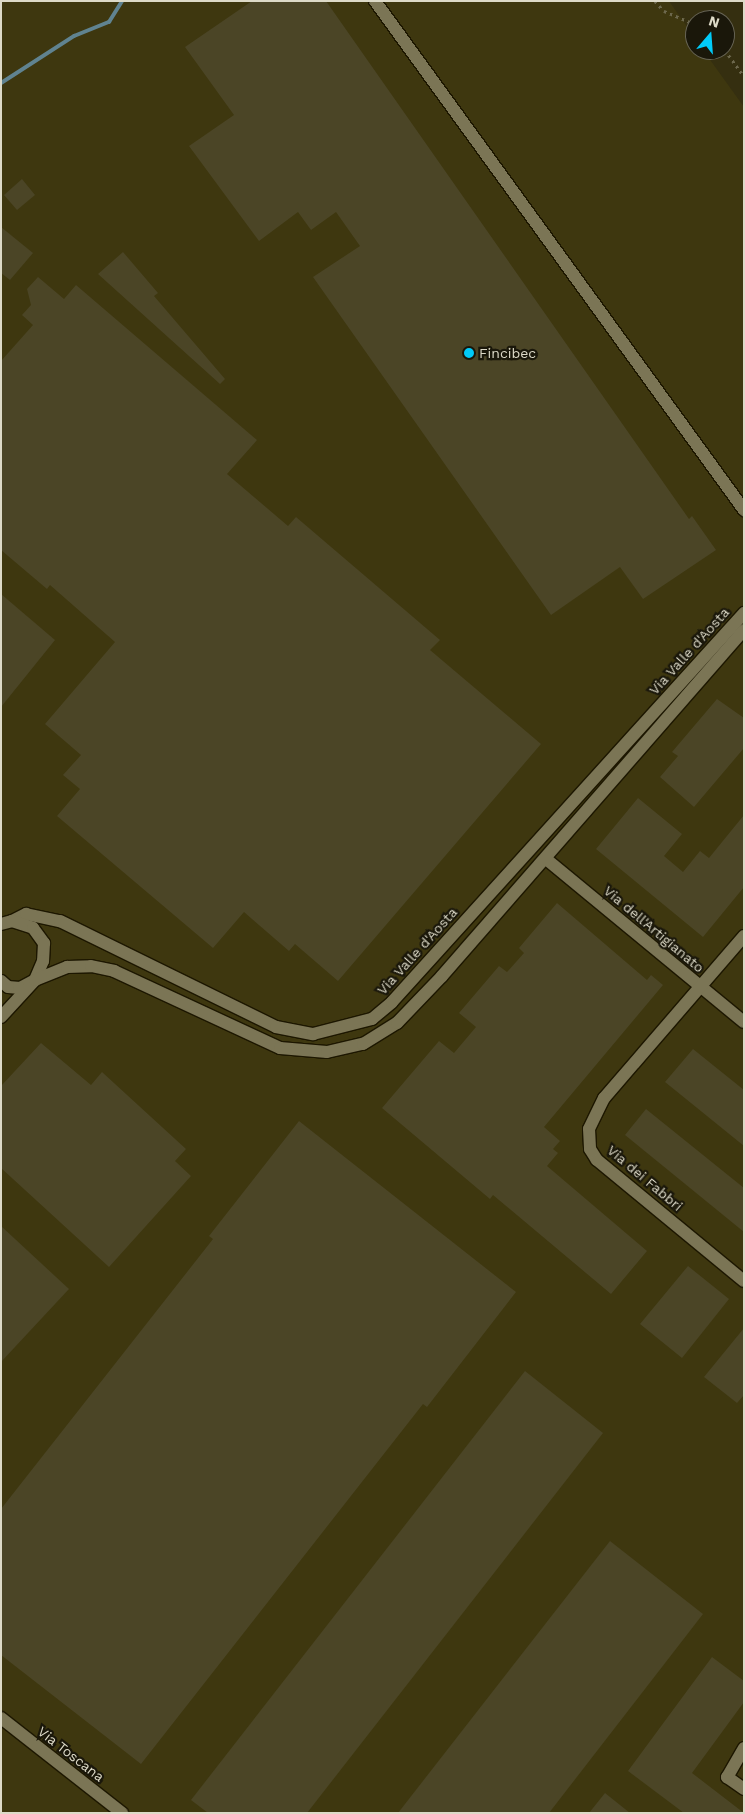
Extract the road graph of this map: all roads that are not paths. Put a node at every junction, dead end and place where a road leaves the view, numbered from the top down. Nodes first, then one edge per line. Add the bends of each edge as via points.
1 (374, 1) edge
2 (744, 510) edge
3 (744, 613) edge
4 (744, 630) edge
5 (546, 858) junction
6 (7, 922) edge
7 (744, 936) edge
8 (35, 980) junction
9 (1, 981) edge
10 (702, 988) junction
11 (1, 1017) edge
12 (744, 1022) edge
13 (744, 1281) edge
14 (1, 1718) edge
15 (744, 1748) edge
16 (744, 1789) edge
17 (107, 1809) edge
18 (122, 1813) edge

1 - 2 street
3 - 6 street, Via Valle d'Aosta via 392,1002 372,1019 313,1034 276,1027 60,920 26,914
4 - 5 street, Via Valle d'Aosta
5 - 8 street, Via Valle d'Aosta via 397,1023 363,1044 327,1052 280,1048 114,971 91,966 67,967
5 - 10 street, Via dell'Artigianato
6 - 8 street, Via Valle d'Aosta via 33,928 44,943 43,961
7 - 10 street, Via dei Fabbri
8 - 9 street, Via Valle d'Aosta via 20,988 8,987
8 - 11 street, Via Valle d'Aosta
10 - 12 street, Via dell'Artigianato
10 - 13 street, Via dei Fabbri via 604,1098 589,1129 590,1148 597,1160
14 - 17 street, Via Toscana
15 - 16 street via 728,1777
17 - 18 street, Via Toscana

